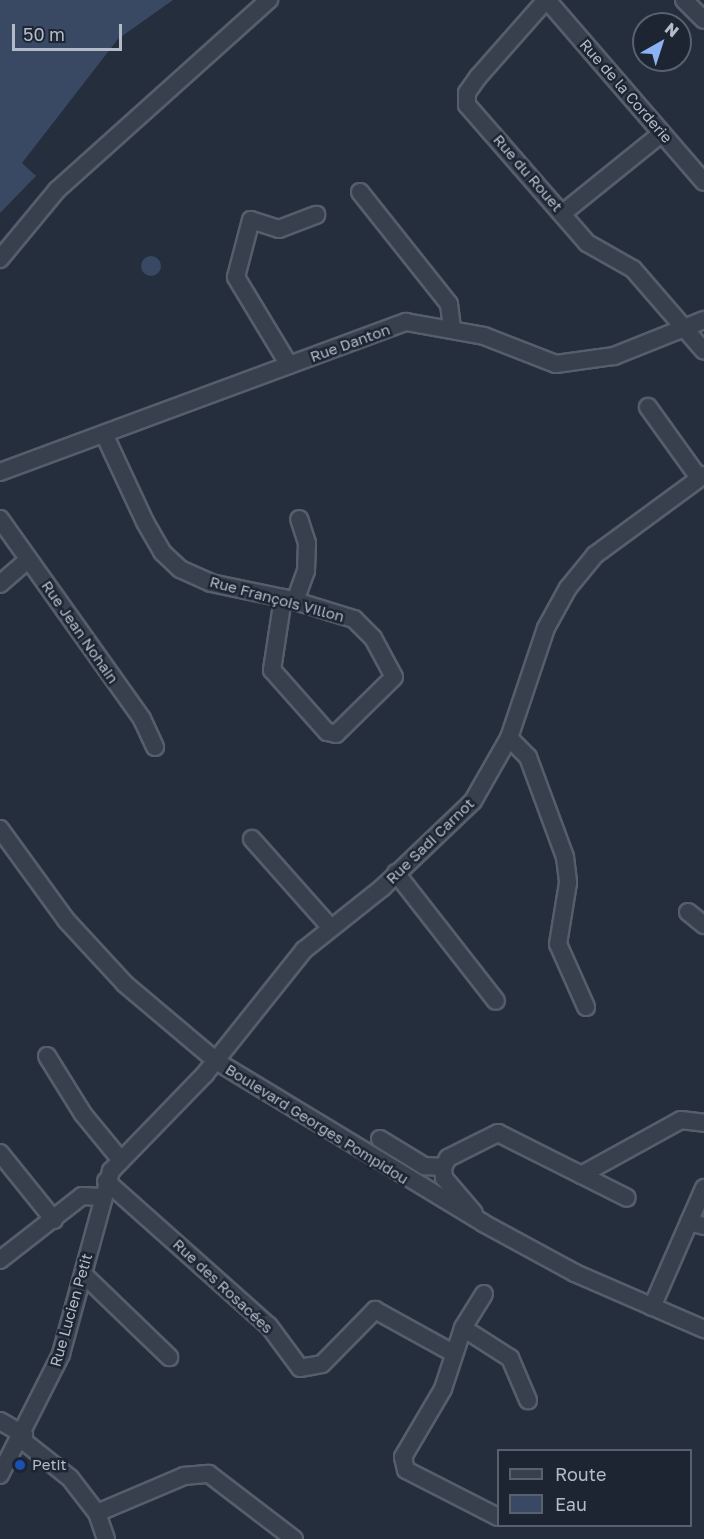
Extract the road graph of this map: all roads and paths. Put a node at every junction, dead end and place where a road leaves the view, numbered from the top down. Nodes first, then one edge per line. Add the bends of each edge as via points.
1 (269, 0) edge
2 (547, 0) edge
3 (684, 0) edge
4 (704, 20) edge
5 (662, 133) junction
6 (704, 182) edge
7 (360, 192) dead end
8 (563, 213) junction
9 (316, 215) dead end
10 (0, 259) edge
11 (704, 320) edge
12 (452, 327) junction
13 (686, 330) junction
14 (704, 351) edge
15 (289, 365) junction
16 (648, 406) dead end
17 (104, 434) junction
18 (0, 472) edge
19 (701, 476) edge
20 (0, 519) edge
21 (299, 519) dead end
22 (28, 560) junction
23 (0, 584) edge
24 (289, 599) junction
25 (509, 738) junction
26 (155, 747) dead end
27 (0, 829) edge
28 (252, 839) dead end
29 (396, 873) junction
30 (688, 912) dead end
31 (704, 925) edge
32 (330, 927) junction
33 (496, 1001) dead end
34 (586, 1007) dead end
35 (47, 1056) dead end
36 (216, 1061) junction
37 (704, 1123) edge
38 (380, 1139) dead end
39 (0, 1153) edge
40 (120, 1159) junction
41 (442, 1167) junction
42 (581, 1175) junction
43 (704, 1188) edge
44 (104, 1189) junction
45 (627, 1198) dead end
46 (54, 1220) junction
47 (483, 1223) junction
48 (697, 1224) edge
49 (0, 1260) edge
50 (83, 1274) junction
51 (484, 1294) dead end
52 (652, 1307) junction
53 (463, 1328) junction
54 (704, 1329) edge
55 (453, 1353) junction
56 (169, 1357) dead end
57 (528, 1400) dead end
58 (0, 1421) edge
59 (23, 1437) junction
60 (0, 1475) edge
61 (97, 1513) junction
62 (497, 1516) edge
63 (106, 1539) edge
64 (294, 1539) edge

1 - 10 street via 57,190
2 - 5 street, Rue de la Corderie
2 - 8 street, Rue du Rouet via 467,93 468,105
3 - 4 street
5 - 6 street, Rue de la Corderie
5 - 8 street
7 - 12 street via 449,304
8 - 13 street, Rue du Rouet via 587,243 633,269
9 - 15 street via 279,229 251,220 236,277
11 - 13 street, Rue Danton
12 - 13 street, Rue Danton via 556,364 614,356
12 - 15 street, Rue Danton via 406,322
13 - 14 street, Rue du Rouet
15 - 17 street, Rue Danton
16 - 19 street
17 - 18 street, Rue Danton
17 - 24 street, Rue François Villon via 156,542 180,569 211,583
19 - 25 street, Rue Sadi Carnot via 596,555 568,588 546,627
20 - 22 street, Rue Jean Nohain
21 - 24 street via 307,543 306,571
22 - 23 street
22 - 26 street, Rue Jean Nohain via 142,719
24 - 24 street, Rue François Villon via 354,619 372,638 394,677 336,734 327,732 272,670
25 - 29 street, Rue Sadi Carnot via 473,801
25 - 34 street via 528,757 565,857 568,883 558,944
27 - 36 street, Boulevard Georges Pompidou via 66,920 125,984
28 - 32 street
29 - 32 street, Rue Sadi Carnot
29 - 33 street
30 - 31 street
32 - 36 street, Rue Sadi Carnot via 293,963
35 - 40 street via 82,1114
36 - 40 street, Rue Sadi Carnot
36 - 47 street, Boulevard Georges Pompidou
37 - 42 street via 681,1120
38 - 41 street via 424,1166
39 - 46 street
40 - 44 street, Rue Sadi Carnot
41 - 42 street via 448,1158 498,1133
41 - 47 street via 444,1178
42 - 45 street
43 - 48 street
44 - 46 street via 82,1196
44 - 50 street, Rue Lucien Petit
44 - 55 street, Rue des Rosacées via 269,1326 300,1368 322,1364 375,1310
46 - 49 street
47 - 52 street, Boulevard Georges Pompidou
48 - 52 street
50 - 56 street
50 - 59 street, Rue Lucien Petit via 61,1354
51 - 53 street
52 - 54 street, Boulevard Georges Pompidou
53 - 55 street
53 - 57 street via 510,1358
55 - 62 street via 443,1389 402,1457 406,1470
58 - 59 street
59 - 60 street, Rue Lucien Petit
59 - 61 street via 55,1463
61 - 63 street
61 - 64 street via 184,1476 209,1474

